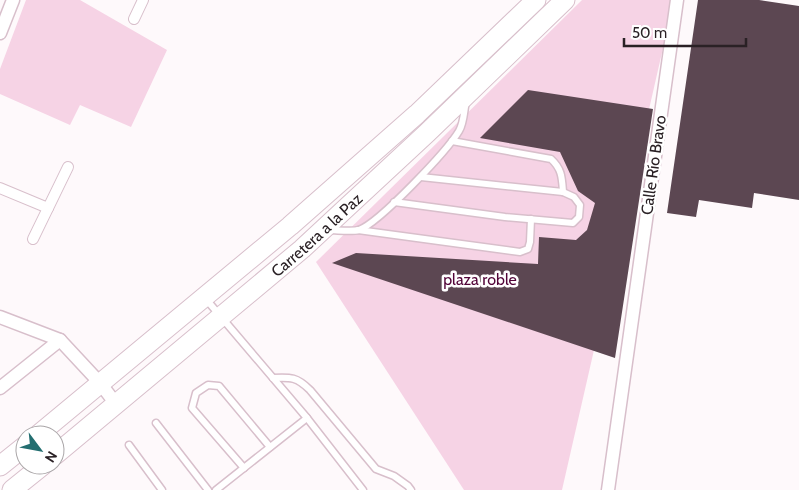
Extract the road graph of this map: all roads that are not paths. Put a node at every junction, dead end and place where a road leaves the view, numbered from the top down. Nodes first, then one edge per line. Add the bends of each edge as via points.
1 (13, 0) edge
2 (143, 0) edge
3 (536, 0) edge
4 (565, 0) edge
5 (677, 0) edge
6 (134, 19) dead end
7 (0, 33) edge
8 (468, 93) junction
9 (452, 141) junction
10 (68, 167) dead end
11 (421, 176) junction
12 (0, 188) edge
13 (563, 192) junction
14 (394, 202) junction
15 (48, 208) junction
16 (531, 219) junction
17 (322, 230) junction
18 (358, 230) junction
19 (33, 239) dead end
20 (204, 297) junction
21 (0, 317) edge
22 (221, 317) junction
23 (60, 340) junction
24 (273, 378) junction
25 (100, 382) junction
26 (0, 388) edge
27 (116, 404) junction
28 (307, 418) junction
29 (156, 423) dead end
30 (50, 425) edge
31 (128, 445) dead end
32 (65, 447) edge
33 (270, 447) junction
34 (15, 454) edge
35 (0, 466) edge
36 (244, 468) junction
37 (31, 475) edge
38 (12, 490) edge
39 (162, 490) edge
40 (208, 490) edge
41 (216, 490) edge
42 (363, 490) edge
43 (411, 490) edge
44 (608, 490) edge

1 - 7 street
2 - 6 street
3 - 20 main road, Carretera a la Paz via 416,114
4 - 8 main road, Carretera a la Paz
5 - 44 street, Calle Río Bravo
8 - 9 lane via 460,130
8 - 17 main road, Carretera a la Paz
9 - 11 lane
9 - 13 lane via 551,159 562,172
10 - 15 street
11 - 13 lane
11 - 14 lane
12 - 15 street
13 - 16 lane via 574,197 580,206 573,223
14 - 16 lane
14 - 18 lane via 375,220
15 - 19 street
16 - 18 lane via 528,249 520,252
17 - 18 lane
17 - 22 main road, Carretera a la Paz
20 - 22 lane
20 - 25 main road, Carretera a la Paz
21 - 23 street
22 - 24 lane
22 - 27 main road, Carretera a la Paz
23 - 25 street
23 - 26 street
24 - 28 lane
24 - 43 lane via 290,377 300,381 376,469 394,476
25 - 27 street
25 - 30 main road, Carretera a la Paz
27 - 32 main road, Carretera a la Paz
28 - 33 lane
28 - 42 lane
29 - 40 lane
31 - 39 lane
33 - 36 lane
33 - 36 lane via 219,386 208,385 196,393 192,408
34 - 35 main road
36 - 41 lane
37 - 38 main road

